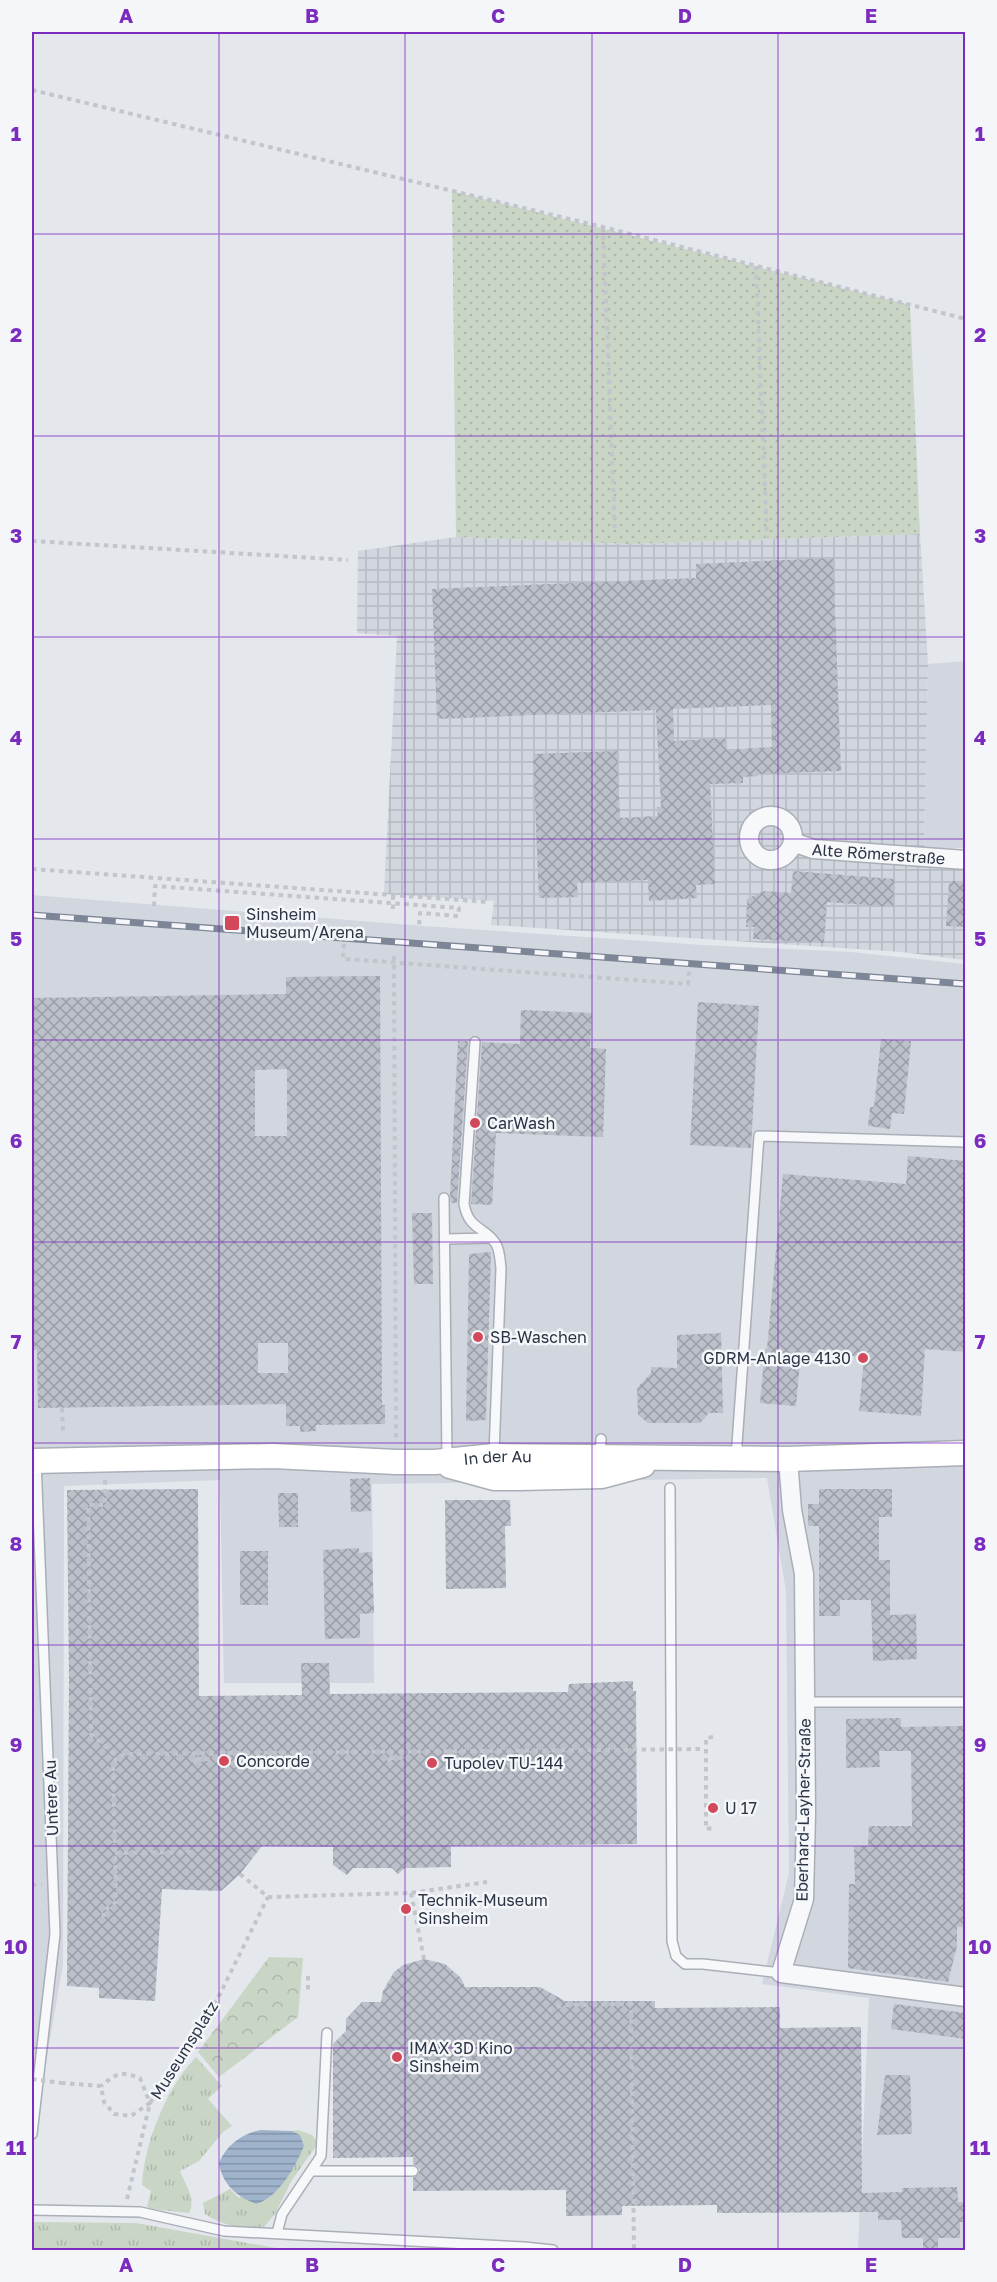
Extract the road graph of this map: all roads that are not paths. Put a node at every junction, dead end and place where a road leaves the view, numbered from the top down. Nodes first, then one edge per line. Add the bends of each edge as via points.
1 (793, 842) dead end
2 (966, 860) edge
3 (475, 1042) dead end
4 (966, 1142) edge
5 (444, 1198) dead end
6 (491, 1238) junction
7 (445, 1239) junction
8 (966, 1453) edge
9 (494, 1456) junction
10 (736, 1458) junction
11 (666, 1459) junction
12 (788, 1459) junction
13 (34, 1461) edge
14 (441, 1462) junction
15 (670, 1488) dead end
16 (805, 1702) junction
17 (966, 1702) edge
18 (781, 1973) junction
19 (966, 1997) edge
20 (327, 2033) dead end
21 (32, 2134) edge
22 (312, 2171) junction
23 (413, 2171) dead end
24 (32, 2210) edge
25 (277, 2233) junction
26 (553, 2250) edge

1 - 2 street, Alte Römerstraße via 813,849
3 - 6 lane via 464,1204 472,1224
4 - 10 lane via 759,1136
5 - 7 lane
6 - 7 lane
6 - 9 lane via 497,1246 501,1268
7 - 14 lane
8 - 12 street, In der Au
9 - 11 street, In der Au via 600,1448
9 - 14 street, In der Au
10 - 11 street, In der Au
10 - 12 street, In der Au
11 - 14 street via 602,1476 520,1478 494,1478
12 - 16 street, Eberhard-Layher-Straße via 792,1510 804,1574
13 - 14 street, In der Au via 273,1456
13 - 21 lane, Untere Au via 55,1934
15 - 18 lane via 672,1941 676,1956 685,1964
16 - 17 lane
16 - 18 street, Eberhard-Layher-Straße via 804,1899
18 - 19 street
20 - 22 lane via 321,2156
22 - 23 lane
22 - 25 lane via 282,2214
24 - 25 lane via 140,2212 224,2231
25 - 26 lane

